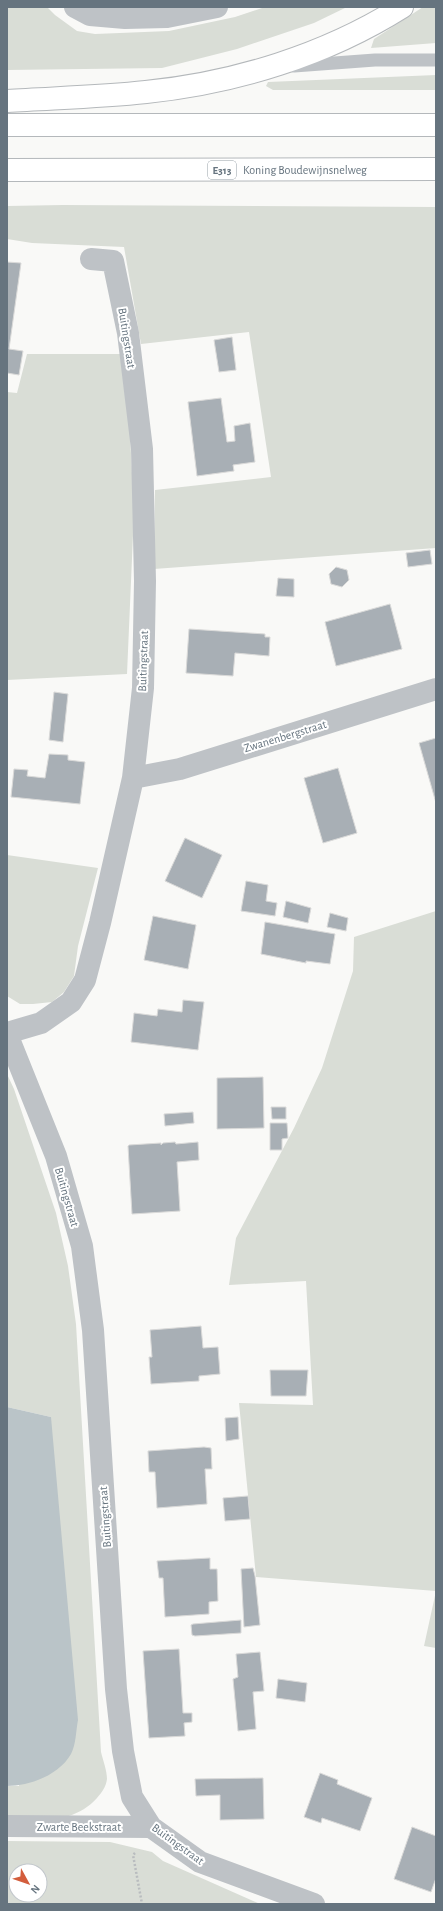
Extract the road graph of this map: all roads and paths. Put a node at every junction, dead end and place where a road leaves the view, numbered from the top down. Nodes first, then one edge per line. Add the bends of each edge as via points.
1 (75, 7) edge
2 (217, 7) edge
3 (402, 7) edge
4 (436, 60) edge
5 (268, 67) junction
6 (7, 101) edge
7 (7, 125) edge
8 (436, 125) edge
9 (436, 169) edge
10 (7, 170) edge
11 (92, 260) dead end
12 (436, 689) edge
13 (133, 778) junction
14 (7, 1034) edge
15 (7, 1826) edge
16 (151, 1827) junction
17 (142, 1904) edge
18 (314, 1904) edge

1 - 2 street via 90,15 125,18 167,17
3 - 5 highway via 339,40
4 - 5 lane via 375,60
5 - 6 highway via 226,80 146,92
7 - 8 highway
9 - 10 highway, Koning Boudewijnsnelweg / E313
11 - 13 street, Buitingstraat via 113,261 128,332 142,449 145,581 143,688
12 - 13 street, Zwanenbergstraat via 180,769
13 - 14 street, Buitingstraat via 85,980 71,1002 41,1023
14 - 16 street, Buitingstraat via 56,1156 82,1246 93,1330 116,1689 123,1750 132,1797
15 - 16 street, Zwarte Beekstraat
16 - 17 path via 133,1856
16 - 18 street, Buitingstraat via 200,1862

